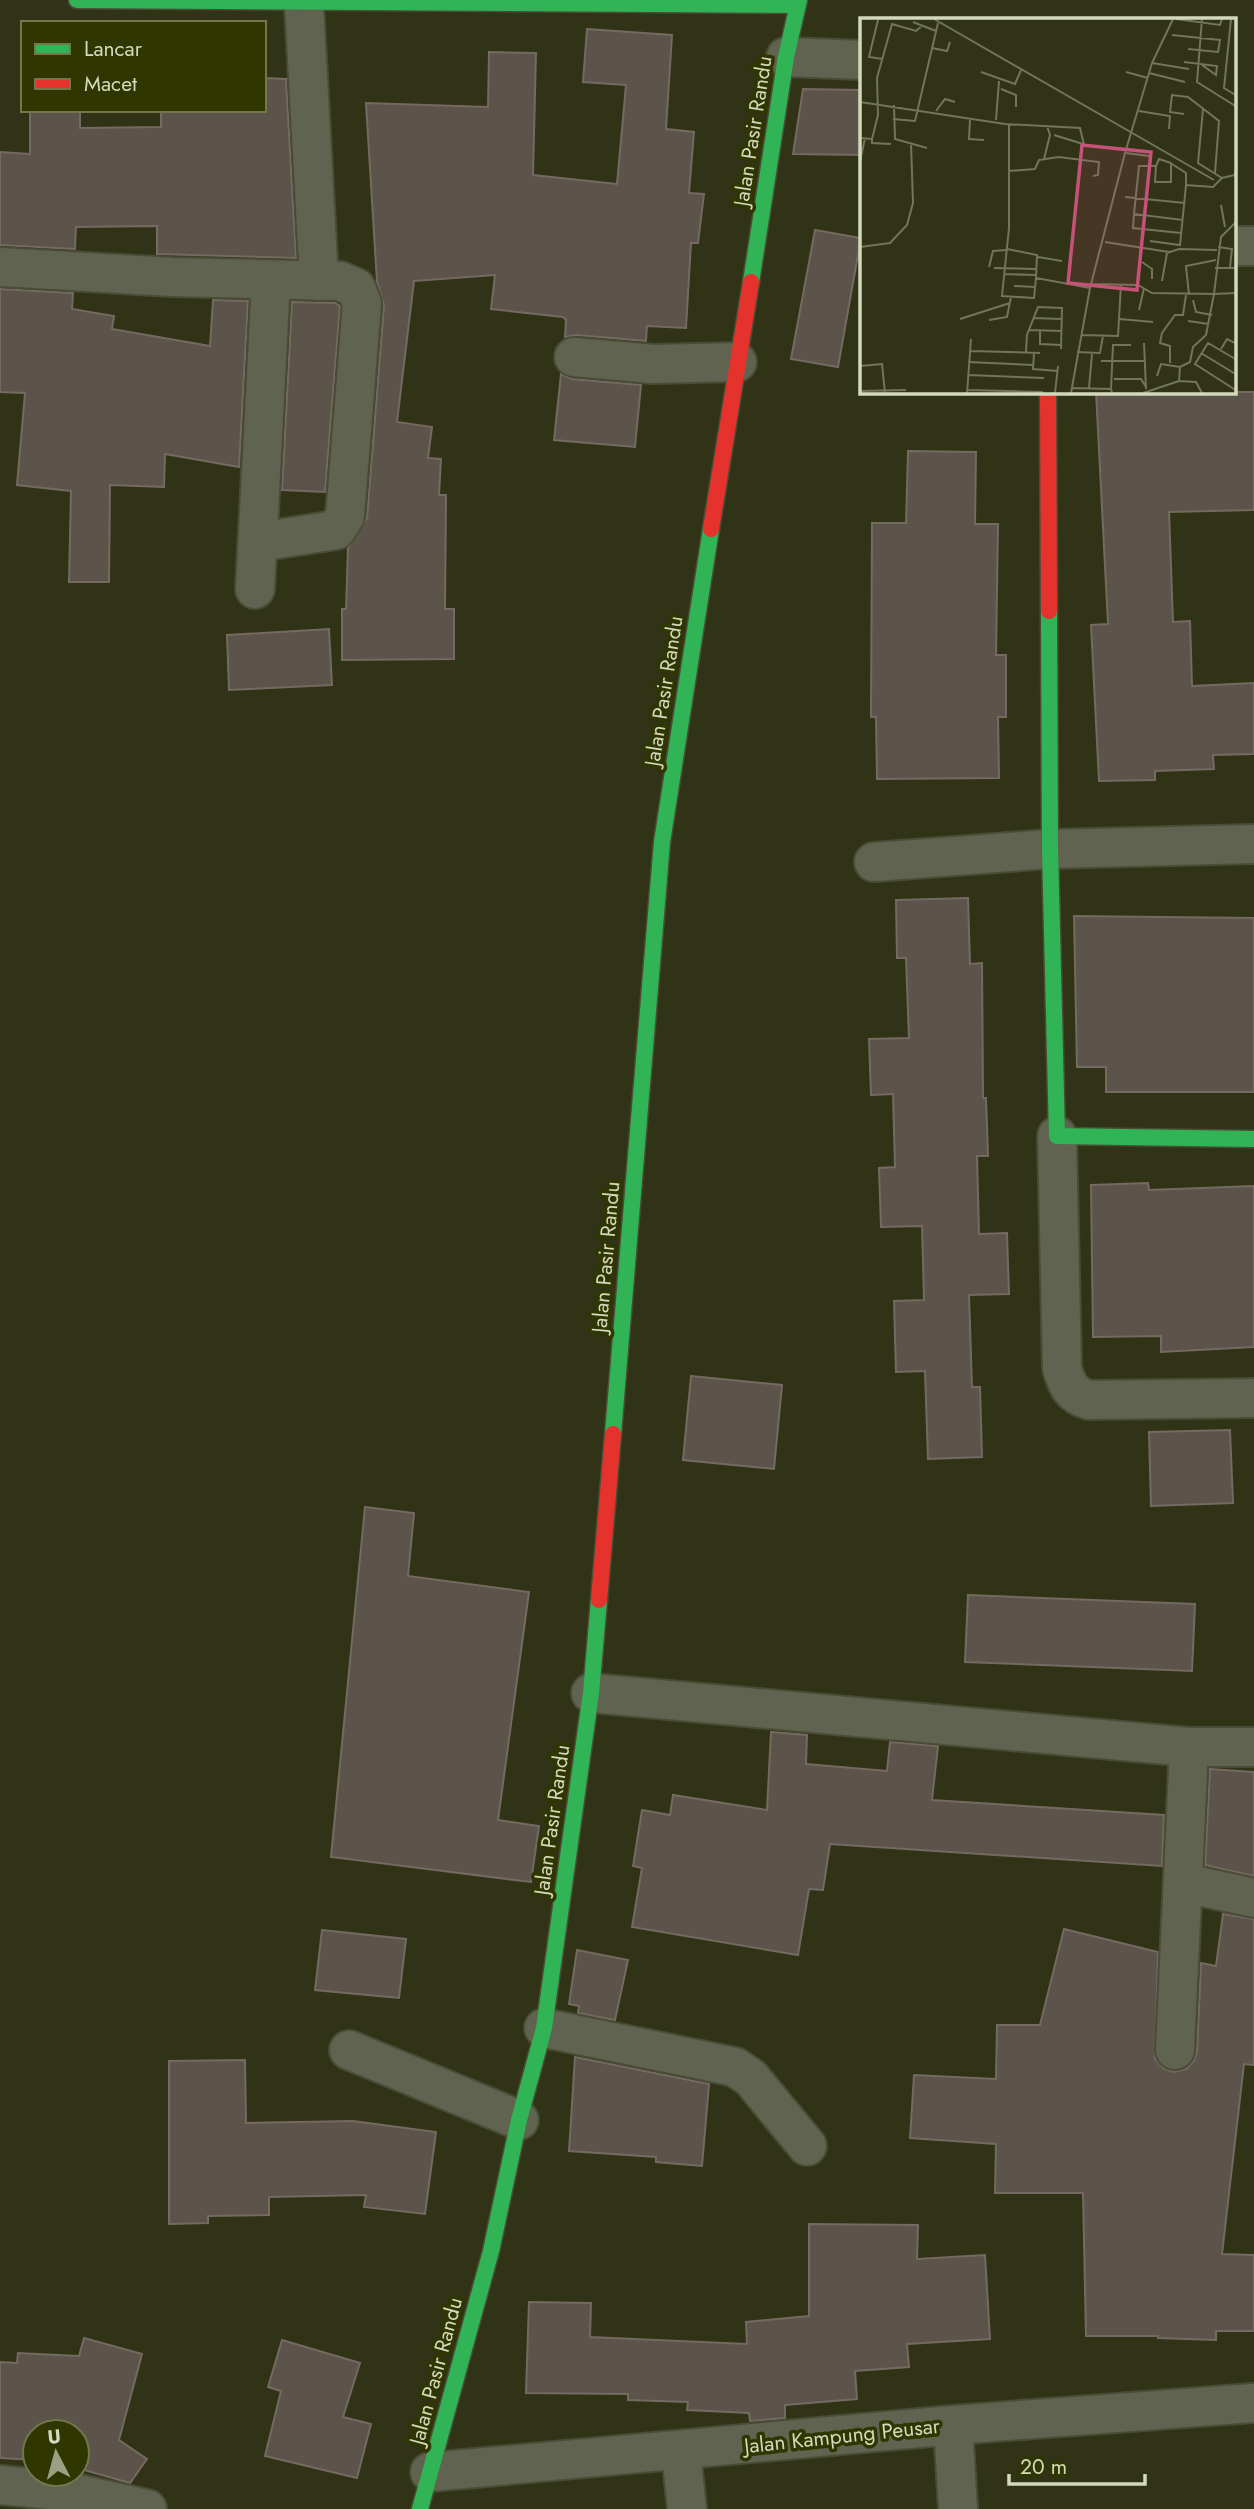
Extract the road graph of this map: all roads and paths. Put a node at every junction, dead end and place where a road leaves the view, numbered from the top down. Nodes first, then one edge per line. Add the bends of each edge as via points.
1 (77, 0) edge
2 (798, 2) edge
3 (304, 4) junction
4 (786, 57) junction
5 (860, 60) edge
6 (1236, 246) edge
7 (1254, 246) edge
8 (0, 267) edge
9 (271, 280) junction
10 (319, 281) junction
11 (574, 358) dead end
12 (737, 362) junction
13 (1048, 394) edge
14 (257, 542) junction
15 (255, 589) dead end
16 (1254, 844) edge
17 (1050, 849) junction
18 (874, 862) dead end
19 (1057, 1136) junction
20 (1254, 1139) edge
21 (1254, 1398) edge
22 (591, 1693) junction
23 (1189, 1747) junction
24 (1254, 1747) edge
25 (1184, 1883) junction
26 (1254, 1898) edge
27 (544, 2028) junction
28 (349, 2050) dead end
29 (1175, 2050) dead end
30 (519, 2120) junction
31 (807, 2146) dead end
32 (1254, 2403) edge
33 (953, 2426) junction
34 (681, 2452) junction
35 (430, 2472) junction
36 (0, 2485) edge
37 (147, 2509) edge
38 (421, 2509) edge
39 (687, 2509) edge
40 (958, 2509) edge

1 - 3 main road
2 - 3 main road
2 - 4 main road, Jalan Pasir Randu
3 - 10 street
4 - 5 street
4 - 12 main road, Jalan Pasir Randu
6 - 7 street
8 - 9 street
9 - 10 street
9 - 14 street
10 - 14 street via 340,281 356,288 362,303 345,516 336,530
11 - 12 street
12 - 22 main road, Jalan Pasir Randu via 662,842
13 - 17 main road
14 - 15 street
16 - 17 street
17 - 18 street
17 - 19 main road
19 - 20 main road
19 - 21 street via 1062,1368 1067,1385 1076,1396 1089,1399
22 - 23 street
22 - 27 main road, Jalan Pasir Randu
23 - 24 street
23 - 25 street
25 - 26 street
25 - 29 street
27 - 30 main road, Jalan Pasir Randu
27 - 31 street via 735,2067 751,2078
28 - 30 street
30 - 35 main road, Jalan Pasir Randu via 491,2251
32 - 33 street, Jalan Kampung Peusar
33 - 34 street, Jalan Kampung Peusar
33 - 40 street
34 - 35 street, Jalan Kampung Peusar
34 - 39 street
35 - 38 main road, Jalan Pasir Randu
36 - 37 street via 70,2492

